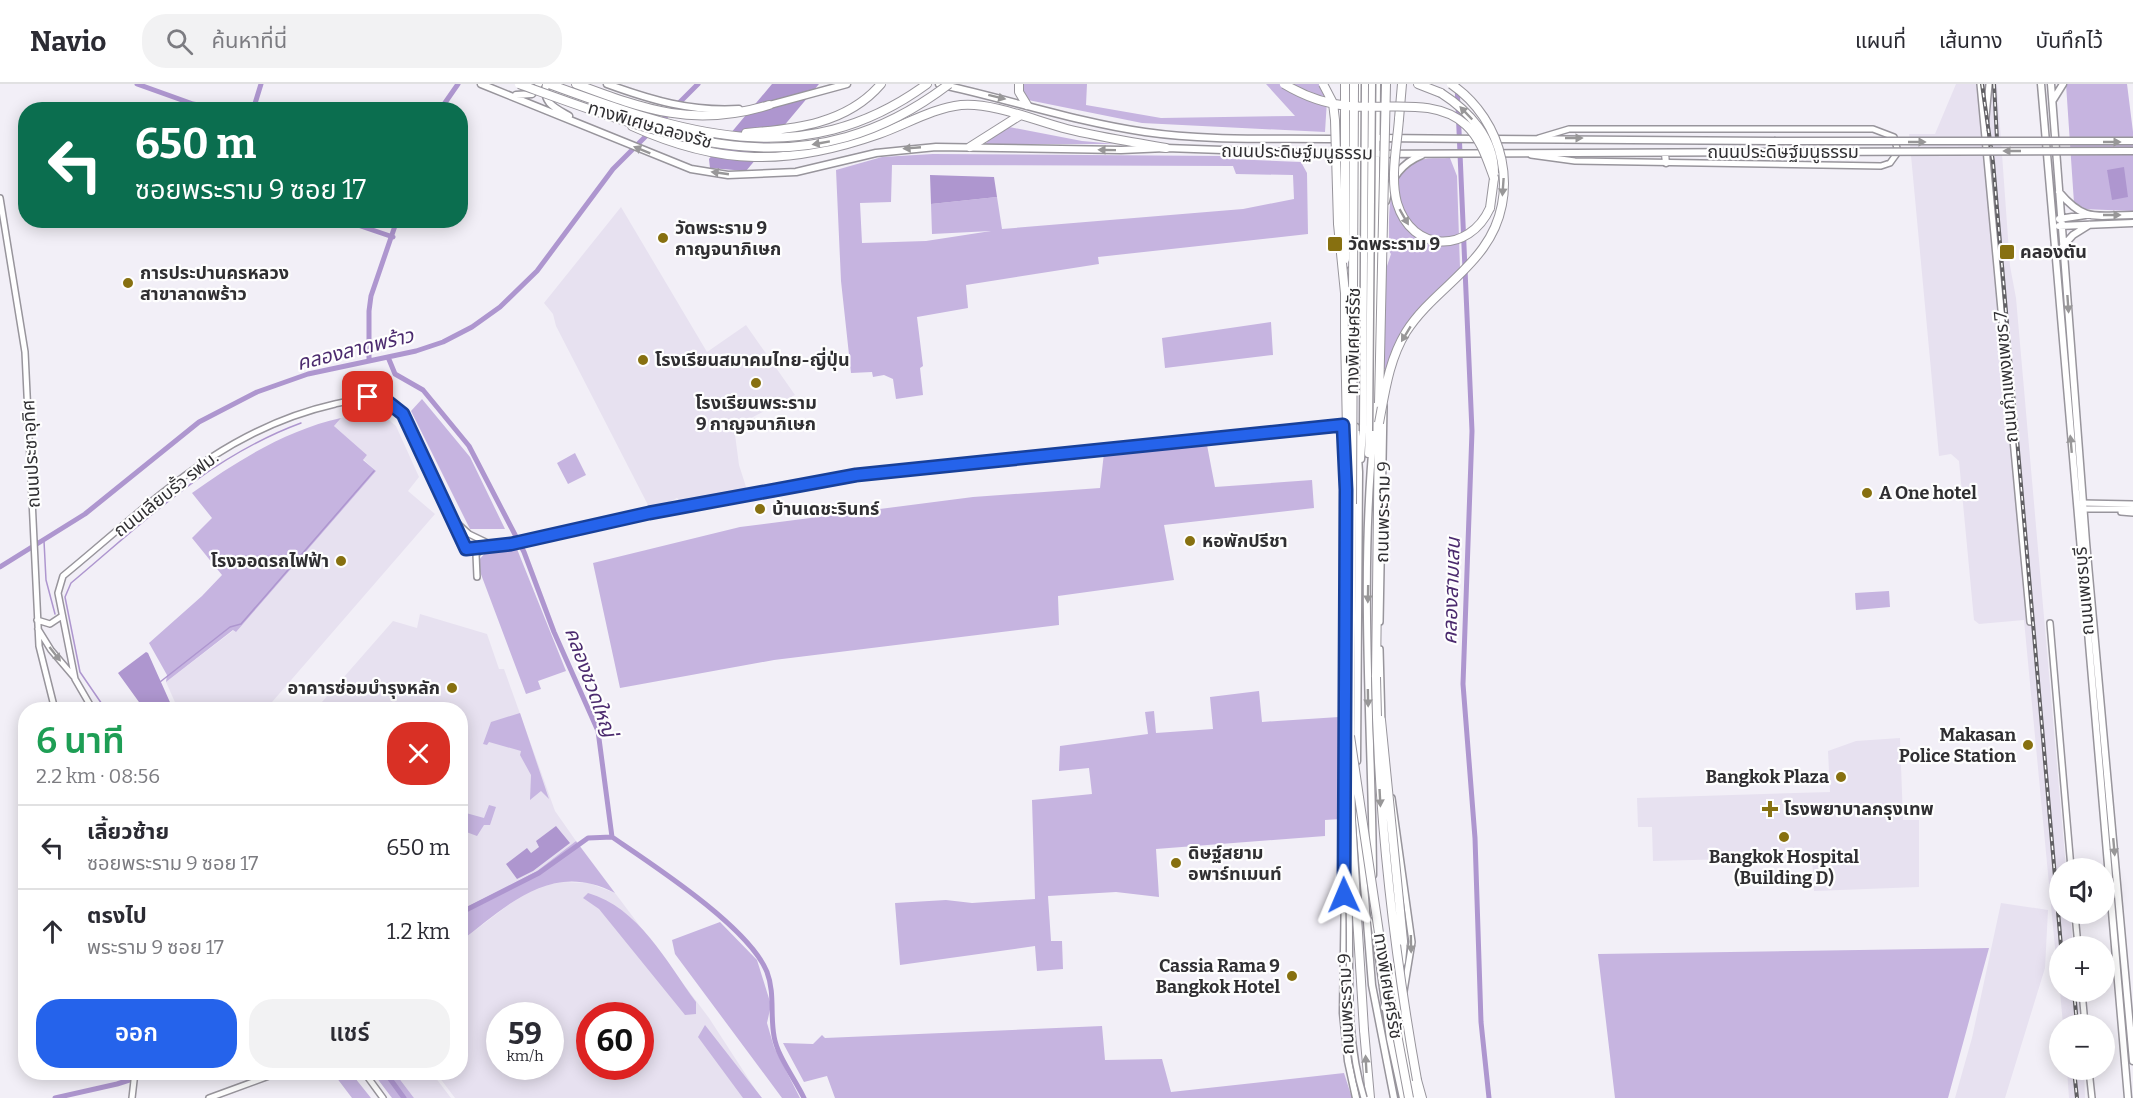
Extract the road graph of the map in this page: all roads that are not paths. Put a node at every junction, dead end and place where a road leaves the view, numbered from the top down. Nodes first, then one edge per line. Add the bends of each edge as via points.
1 (481, 84) edge
2 (519, 84) edge
3 (539, 84) edge
4 (547, 84) edge
5 (576, 84) edge
6 (607, 84) edge
7 (847, 84) edge
8 (882, 84) edge
9 (927, 84) edge
10 (939, 84) edge
11 (949, 84) edge
12 (1019, 84) edge
13 (1284, 84) edge
14 (1323, 84) edge
15 (1345, 84) edge
16 (1354, 84) edge
17 (1359, 84) edge
18 (1365, 84) edge
19 (1372, 84) edge
20 (1377, 84) edge
21 (1385, 84) edge
22 (1402, 84) edge
23 (1418, 84) edge
24 (1451, 84) edge
25 (1980, 84) edge
26 (1989, 84) edge
27 (2041, 84) edge
28 (2051, 84) edge
29 (2063, 84) edge
30 (495, 90) junction
31 (2053, 100) junction
32 (1359, 104) junction
33 (769, 105) junction
34 (1026, 105) junction
35 (1019, 116) junction
36 (622, 121) junction
37 (588, 127) junction
38 (1664, 131) junction
39 (1984, 132) junction
40 (717, 135) junction
41 (1198, 135) junction
42 (1377, 138) junction
43 (1392, 138) junction
44 (1539, 138) junction
45 (1327, 139) junction
46 (1358, 139) junction
47 (1664, 139) junction
48 (2133, 141) edge
49 (970, 147) junction
50 (1166, 148) junction
51 (1198, 149) junction
52 (2133, 151) edge
53 (1426, 153) junction
54 (1516, 153) junction
55 (1665, 153) junction
56 (1333, 154) junction
57 (1358, 154) junction
58 (1377, 154) junction
59 (1666, 163) junction
60 (1494, 178) junction
61 (2060, 192) junction
62 (0, 198) edge
63 (2085, 215) junction
64 (2133, 215) edge
65 (2062, 222) junction
66 (2133, 223) edge
67 (2053, 224) junction
68 (2089, 225) junction
69 (1354, 226) junction
70 (1376, 228) junction
71 (2063, 246) junction
72 (1376, 269) junction
73 (1345, 293) junction
74 (1373, 364) junction
75 (1379, 423) junction
76 (1356, 424) junction
77 (1343, 425) junction
78 (1366, 431) junction
79 (1359, 472) junction
80 (1370, 473) junction
81 (2133, 502) edge
82 (1352, 504) junction
83 (2076, 506) junction
84 (2084, 506) junction
85 (2114, 506) junction
86 (2133, 511) edge
87 (452, 516) junction
88 (494, 545) junction
89 (477, 577) dead end
90 (62, 616) junction
91 (37, 620) junction
92 (2090, 621) junction
93 (2030, 622) dead end
94 (2050, 623) dead end
95 (38, 628) junction
96 (1376, 677) junction
97 (75, 679) junction
98 (54, 702) edge
99 (88, 702) edge
100 (1350, 736) junction
101 (1357, 753) junction
102 (1345, 801) junction
103 (1346, 824) junction
104 (2070, 858) edge
105 (2108, 858) edge
106 (1373, 885) junction
107 (1364, 888) junction
108 (2115, 904) edge
109 (2119, 904) junction
110 (2113, 924) edge
111 (1345, 925) junction
112 (1368, 930) junction
113 (1394, 981) junction
114 (1385, 1007) junction
115 (1399, 1018) junction
116 (2133, 1061) edge
117 (134, 1080) edge
118 (258, 1080) edge
119 (370, 1080) edge
120 (2090, 1080) edge
121 (132, 1098) edge
122 (209, 1098) edge
123 (383, 1098) edge
124 (1356, 1098) edge
125 (1364, 1098) edge
126 (1370, 1098) edge
127 (1394, 1098) edge
128 (1403, 1098) edge
129 (1408, 1098) edge
130 (1416, 1098) edge
131 (1422, 1098) edge
132 (2092, 1098) edge
133 (2128, 1098) edge

1 - 30 main road, ถนนประดิษฐ์มนูธรรม
2 - 36 highway, ทางพิเศษฉลองรัช, bridge
3 - 30 main road via 527,96
4 - 37 main road via 544,93 550,104
4 - 40 highway, ทางพิเศษฉลองรัช via 666,125
5 - 33 highway via 637,105 679,114 724,116
6 - 33 main road via 653,101 690,109
7 - 33 main road
8 - 40 highway via 855,106 823,122
9 - 40 highway, ทางพิเศษฉลองรัช via 882,111 830,130 784,137
10 -> 34 main road, ถนนประดิษฐ์มนูธรรม
11 -> 36 highway, ทางพิเศษฉลองรัช, bridge via 877,127 840,139 788,148 722,145
12 - 34 highway
13 - 60 highway, bridge via 1318,100 1349,106 1443,111 1466,125
14 - 73 highway, bridge via 1333,103 1335,120 1338,224
15 - 73 highway, bridge
16 - 82 highway, ทางพิเศษศรีรัช, bridge
17 - 32 main road, ถนนพระราม 9
18 - 78 main road, ถนนพระราม 9, bridge
19 - 78 main road, ถนนพระราม 9, bridge
20 - 42 main road, ถนนพระราม 9
21 - 43 main road via 1386,127
21 - 75 highway, ทางพิเศษศรีรัช, bridge
22 -> 60 highway, bridge via 1394,185 1398,206 1411,228 1431,240 1444,242 1465,237 1485,219
60 -> 23 highway, bridge via 1489,144 1477,125 1450,99
24 -> 75 highway, bridge via 1483,115 1497,141 1504,180 1502,202 1483,248 1428,303 1399,345 1389,370
25 - 39 street, ถนนกำแพงเพชร 7
26 - 39 street, ถนนกำแพงเพชร 7
27 - 67 main road, ถนนเพชรบุรี
28 - 31 main road, ถนนเพชรบุรี
29 - 31 main road
30 - 37 main road, ถนนประดิษฐ์มนูธรรม
31 - 61 main road, ถนนเพชรบุรี
32 - 45 main road via 1348,121
32 - 46 main road, ถนนพระราม 9
34 - 41 main road, ถนนประดิษฐ์มนูธรรม via 1102,125
35 - 36 highway, bridge via 963,105 826,152 770,158 686,148
35 - 49 highway
35 - 50 highway via 1099,137
49 -> 37 main road, ถนนประดิษฐ์มนูธรรม via 905,149 796,172 749,175 691,169
38 - 44 street via 1569,129
38 - 47 main road
38 - 59 street via 1873,129 1894,137 1898,152 1896,158 1881,166
39 - 93 street, ถนนกำแพงเพชร 7
41 - 45 main road, ถนนประดิษฐ์มนูธรรม
41 - 51 main road
42 - 43 main road, ถนนประดิษฐ์มนูธรรม
42 - 46 main road, ถนนประดิษฐ์มนูธรรม
42 - 58 main road, ถนนพระราม 9
43 - 44 main road, ถนนประดิษฐ์มนูธรรม
44 -> 47 main road, ถนนประดิษฐ์มนูธรรม
45 - 46 main road, ถนนประดิษฐ์มนูธรรม
46 - 57 main road, ถนนพระราม 9
47 -> 48 main road, ถนนประดิษฐ์มนูธรรม, bridge
50 -> 49 main road, ถนนประดิษฐ์มนูธรรม
50 - 51 main road, ถนนประดิษฐ์มนูธรรม
51 - 56 main road, ถนนประดิษฐ์มนูธรรม
52 -> 55 main road, ถนนประดิษฐ์มนูธรรม, bridge
53 - 54 main road, ถนนประดิษฐ์มนูธรรม
53 - 58 main road, ถนนประดิษฐ์มนูธรรม
53 - 72 main road via 1402,166 1390,184 1382,260
54 - 55 main road, ถนนประดิษฐ์มนูธรรม
54 - 59 street via 1575,161
55 - 59 main road
56 - 57 main road, ถนนประดิษฐ์มนูธรรม
56 - 69 street via 1346,162 1350,172
57 - 58 main road, ถนนประดิษฐ์มนูธรรม
57 - 69 main road, ถนนพระราม 9
58 - 70 main road, ถนนพระราม 9
61 - 63 main road
61 - 65 main road, ถนนเพชรบุรี
62 - 91 street, ถนนประชาอุทิศ via 25,352
63 -> 64 main road
63 - 65 main road
65 - 67 main road
65 - 68 main road
65 - 71 main road, ถนนเพชรบุรี
66 - 68 main road
83 -> 67 main road, ถนนเพชรบุรี
68 - 71 main road
69 - 70 main road via 1367,222
69 - 76 main road, ถนนพระราม 9 via 1358,238
69 - 77 street, ถนนพระราม 9 via 1343,309
70 - 72 main road, ถนนพระราม 9
71 -> 84 main road, ถนนเพชรบุรี
72 - 74 main road, ถนนพระราม 9
73 - 82 highway, bridge via 1346,447
74 - 80 main road, ถนนพระราม 9
74 -> 115 street, ถนนพระราม 9 via 1385,410 1380,641 1385,770 1412,942
75 - 96 highway, ทางพิเศษศรีรัช
76 - 77 street
76 - 79 main road, ถนนพระราม 9
77 - 88 street via 856,475
77 - 102 street, ถนนพระราม 9
78 - 79 main road, ถนนพระราม 9
78 - 80 main road, ถนนพระราม 9
79 - 101 main road, ถนนพระราม 9
80 -> 106 main road, ถนนพระราม 9 via 1367,640
81 - 85 street
82 - 100 highway, ทางพิเศษศรีรัช
83 - 84 street
83 - 92 main road, ถนนเพชรบุรี
84 - 85 street
84 - 92 main road, ถนนเพชรบุรี
85 - 86 street
87 - 88 street via 469,534
87 - 88 street, ถนนเลียบรั้ว รฟม. via 466,549
87 - 90 street, ถนนเลียบรั้ว รฟม. via 399,409 384,399 368,397 311,410 276,421 227,446 157,497 63,576 58,593
88 - 89 street via 477,551
90 - 91 street via 50,624
90 - 97 street, ถนนเลียบรั้ว รฟม.
91 - 95 street, ถนนประชาอุทิศ
92 - 105 main road, ถนนเพชรบุรี
92 -> 109 main road, ถนนเพชรบุรี
94 - 104 street
95 -> 97 street
95 - 98 street, ถนนประชาอุทิศ
96 - 113 highway, bridge via 1403,941
96 -> 131 highway, ทางพิเศษศรีรัช, bridge via 1378,767 1387,873 1399,975
97 - 99 street, ถนนเลียบรั้ว รฟม.
126 -> 100 highway, bridge via 1351,819
100 - 129 highway, ทางพิเศษศรีรัช, bridge
101 - 102 main road
101 - 107 main road, ถนนพระราม 9
102 - 103 street, ถนนพระราม 9
103 - 111 main road, ถนนพระราม 9
103 - 125 street, bridge via 1353,1046
106 - 107 main road via 1368,881
106 - 114 main road, ถนนพระราม 9
107 - 112 main road, ถนนพระราม 9
108 - 109 main road
109 - 116 main road, ถนนเพชรบุรี
110 - 133 main road, ถนนเพชรบุรี
111 - 112 main road
111 - 124 main road, ถนนพระราม 9 via 1343,1027
112 - 127 main road, ถนนพระราม 9 via 1372,986
113 - 114 highway
113 - 115 highway
114 - 128 main road, ถนนพระราม 9
115 - 130 street
117 - 121 street
118 - 122 street
119 - 123 street
120 - 132 street

